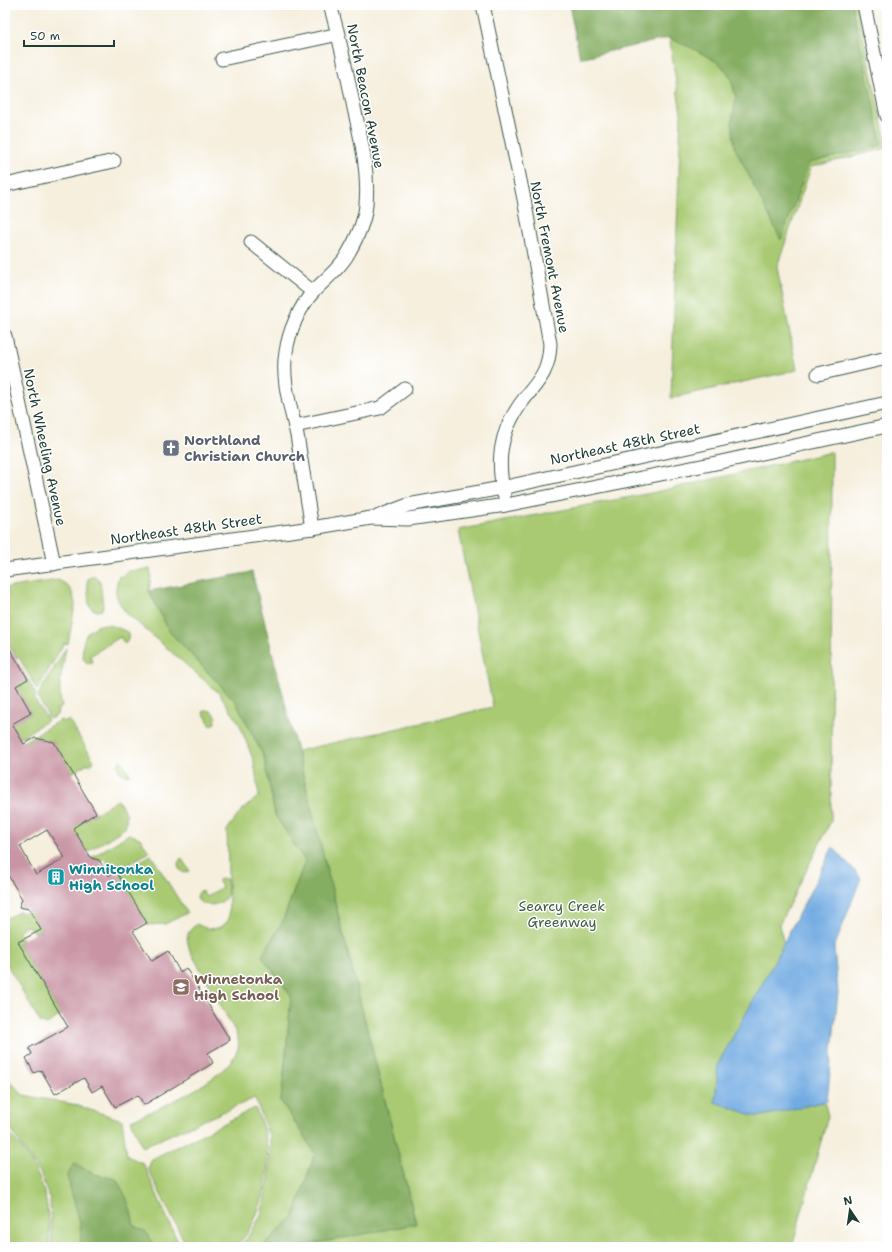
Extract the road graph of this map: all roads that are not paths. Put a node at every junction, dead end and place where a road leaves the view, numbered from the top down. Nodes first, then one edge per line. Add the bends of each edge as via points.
1 (330, 5) edge
2 (483, 5) edge
3 (864, 5) edge
4 (339, 34) junction
5 (222, 59) dead end
6 (887, 116) edge
7 (114, 161) dead end
8 (5, 185) edge
9 (251, 242) dead end
10 (313, 292) junction
11 (5, 336) edge
12 (887, 358) edge
13 (818, 374) dead end
14 (405, 389) dead end
15 (887, 403) edge
16 (295, 426) junction
17 (887, 426) edge
18 (725, 439) junction
19 (730, 460) junction
20 (502, 488) junction
21 (506, 505) junction
22 (371, 518) junction
23 (312, 528) junction
24 (54, 564) junction
25 (5, 570) edge

1 - 4 street, North Beacon Avenue
2 - 20 street, North Fremont Avenue via 524,199 550,344 543,375 519,405 504,433 500,465
3 - 6 street
4 - 5 street
4 - 10 street, North Beacon Avenue via 364,152 366,205 361,227 346,256
7 - 8 street
9 - 10 street
10 - 16 street, North Beacon Avenue via 302,306 291,333 284,363
11 - 24 street, North Wheeling Avenue
12 - 13 street
14 - 16 street via 380,408
15 - 18 street, Northeast 48th Street
16 - 23 street, North Beacon Avenue
17 - 19 street, Northeast 48th Street
18 - 19 street
18 - 20 street, Northeast 48th Street
19 - 21 street, Northeast 48th Street
20 - 21 street, North Fremont Avenue
20 - 22 street, Northeast 48th Street via 408,505
21 - 22 street, Northeast 48th Street via 408,518
22 - 23 street, Northeast 48th Street
23 - 24 street, Northeast 48th Street
24 - 25 street, Northeast 48th Street

